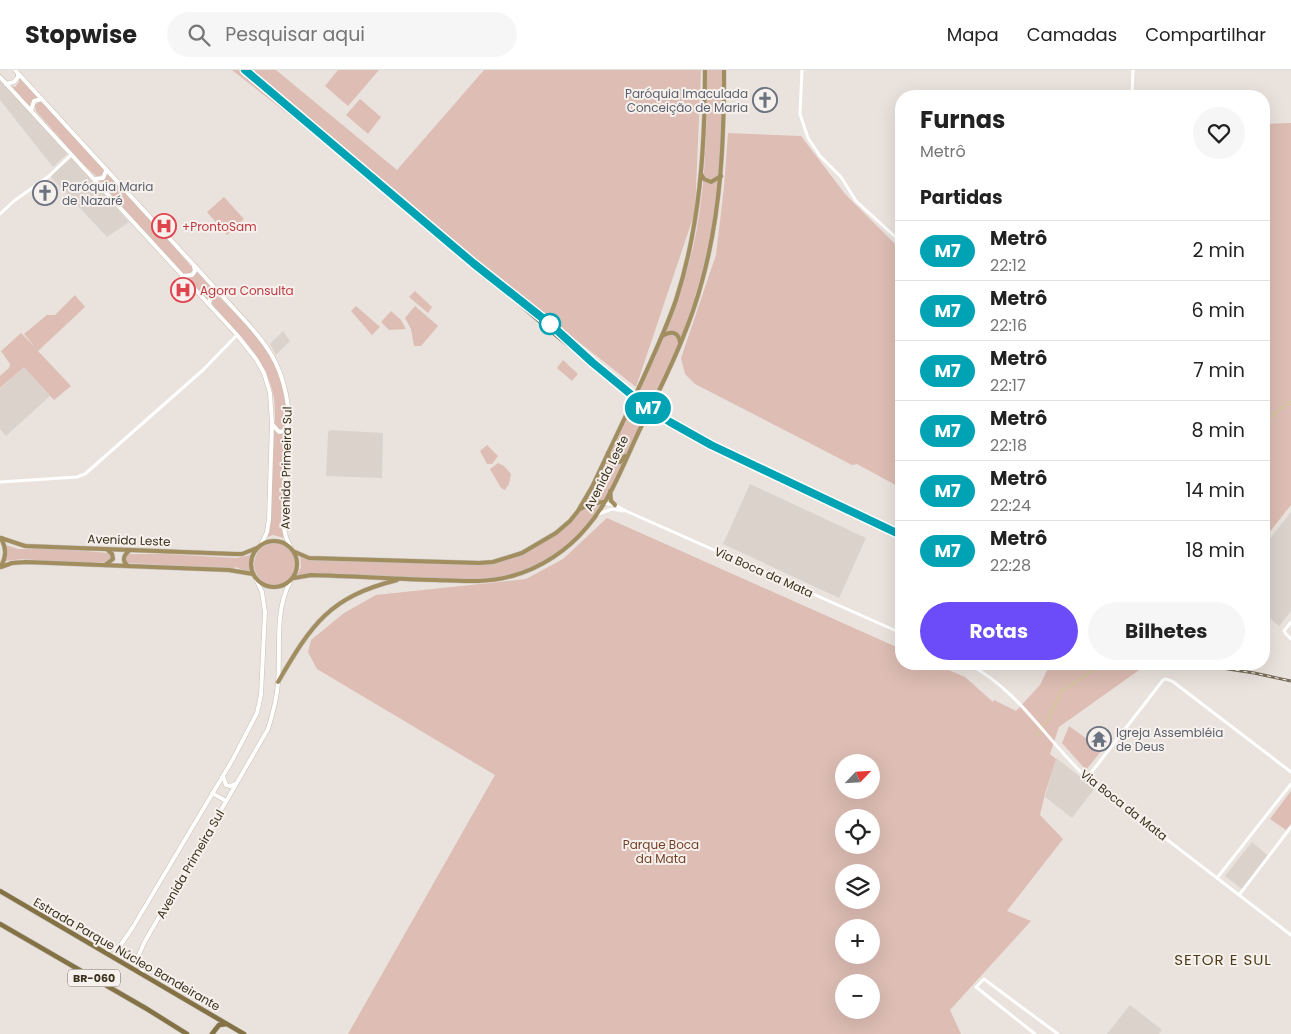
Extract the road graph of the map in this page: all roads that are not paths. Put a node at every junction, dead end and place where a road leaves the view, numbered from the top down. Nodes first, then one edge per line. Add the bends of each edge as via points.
1 (705, 70) edge
2 (724, 70) edge
3 (802, 70) edge
4 (1134, 70) edge
5 (16, 71) edge
6 (0, 77) edge
7 (6, 84) junction
8 (1132, 90) edge
9 (42, 99) junction
10 (31, 111) junction
11 (71, 155) junction
12 (106, 170) junction
13 (701, 174) junction
14 (721, 176) junction
15 (94, 179) junction
16 (0, 214) edge
17 (895, 237) edge
18 (194, 266) junction
19 (182, 276) junction
20 (220, 294) junction
21 (209, 305) junction
22 (237, 336) junction
23 (662, 336) junction
24 (680, 345) junction
25 (272, 423) junction
26 (288, 427) junction
27 (630, 450) junction
28 (608, 452) junction
29 (0, 482) edge
30 (610, 491) junction
31 (603, 502) junction
32 (615, 505) junction
33 (578, 511) junction
34 (626, 512) junction
35 (597, 515) junction
36 (1, 538) edge
37 (261, 545) junction
38 (257, 548) junction
39 (291, 548) junction
40 (108, 550) junction
41 (130, 550) junction
42 (295, 552) junction
43 (105, 565) junction
44 (128, 566) junction
45 (0, 568) edge
46 (253, 574) junction
47 (294, 578) junction
48 (256, 579) junction
49 (400, 579) junction
50 (290, 582) junction
51 (1291, 622) edge
52 (895, 630) edge
53 (1291, 638) edge
54 (981, 670) edge
55 (278, 682) junction
56 (1291, 773) edge
57 (223, 776) junction
58 (1087, 778) junction
59 (1291, 783) edge
60 (237, 784) junction
61 (212, 794) junction
62 (226, 801) junction
63 (1291, 827) edge
64 (1217, 878) junction
65 (0, 891) edge
66 (1239, 895) junction
67 (0, 924) edge
68 (1291, 935) edge
69 (104, 952) junction
70 (143, 975) junction
71 (227, 1024) junction
72 (1053, 1032) edge
73 (187, 1034) edge
74 (212, 1034) edge
75 (244, 1034) edge
76 (1035, 1034) edge
77 (1058, 1034) edge

1 - 13 main road, Avenida Leste
2 - 14 main road, Avenida Leste
3 - 17 street via 800,114 814,149 841,177 856,201
4 - 8 street
5 - 7 main road via 16,80
5 - 9 main road, Avenida Primeira Sul
6 - 7 main road, Avenida Primeira Sul
7 - 10 main road, Avenida Primeira Sul
9 - 10 main road via 34,101
9 - 12 main road, Avenida Primeira Sul
10 - 11 main road, Avenida Primeira Sul
11 - 15 main road, Avenida Primeira Sul
11 - 16 street
12 - 15 main road via 103,178
12 - 18 main road, Avenida Primeira Sul
13 - 14 main road via 711,182
13 - 23 main road, Avenida Leste via 695,225 685,268
14 - 24 main road, Avenida Leste via 707,264
15 - 19 main road, Avenida Primeira Sul
18 - 19 main road via 192,275
18 - 20 main road, Avenida Primeira Sul
19 - 21 main road, Avenida Primeira Sul
20 - 21 main road via 211,295
20 - 26 main road, Avenida Primeira Sul via 259,336 275,359 285,386
21 - 22 main road, Avenida Primeira Sul
22 - 25 main road, Avenida Primeira Sul via 252,352 264,373 270,393
22 - 29 street via 198,375 85,474
23 - 24 main road via 675,332
23 - 28 main road, Avenida Leste, bridge
24 - 27 main road, Avenida Leste, bridge
25 - 26 main road via 279,432
25 - 37 main road, Avenida Primeira Sul via 268,532
26 - 39 main road, Avenida Primeira Sul via 284,528
27 - 28 main road via 618,462 613,461
27 - 30 main road, Avenida Leste
28 - 33 main road, Avenida Leste
30 - 31 main road, Avenida Leste
30 - 32 main road
31 - 32 street, Via Boca da Mata
31 - 33 main road via 590,504
31 - 35 main road, Avenida Leste
32 - 34 street, Via Boca da Mata
33 - 42 main road, Avenida Leste via 548,539 522,553 493,562 309,558
34 - 35 street, Via Boca da Mata via 612,509
34 - 52 street, Via Boca da Mata
35 - 49 main road, Avenida Leste via 563,551 547,562 512,576 475,581
36 - 40 main road, Avenida Leste via 26,546
36 - 45 main road via 6,553
37 - 38 main road
37 - 39 main road via 277,541
38 - 41 main road, Avenida Leste via 242,554
38 - 46 main road via 252,558
39 - 42 main road
40 - 41 main road, Avenida Leste
40 - 43 main road via 112,559
41 - 44 main road via 124,558
42 - 47 main road via 298,568
43 - 44 main road, Avenida Leste
43 - 45 main road, Avenida Leste via 19,562
44 - 46 main road, Avenida Leste
46 - 48 main road
47 - 49 main road, Avenida Leste via 311,575
47 - 50 main road
48 - 50 main road via 270,587
48 - 57 main road, Avenida Primeira Sul via 265,612 259,705
49 - 55 main road via 365,589 334,607 311,629
50 - 55 main road, Avenida Primeira Sul via 282,602
51 - 53 street via 1285,629
54 - 58 street, Via Boca da Mata via 1013,695
55 - 60 main road, Avenida Primeira Sul via 268,728
56 - 58 street via 1166,679 1162,680
57 - 60 main road via 226,785
57 - 61 main road, Avenida Primeira Sul
58 - 64 street, Via Boca da Mata
59 - 64 street
60 - 62 main road, Avenida Primeira Sul
61 - 62 main road
61 - 69 main road, Avenida Primeira Sul via 123,943
62 - 70 main road, Avenida Primeira Sul via 140,952
63 - 66 street
64 - 66 street, Via Boca da Mata
65 - 69 highway, Estrada Parque Núcleo Bandeirante / BR-060
66 - 68 street, Via Boca da Mata
67 - 73 highway, BR-060
69 - 70 highway, Estrada Parque Núcleo Bandeirante / BR-060
70 - 71 highway, Estrada Parque Núcleo Bandeirante / BR-060
71 - 74 highway via 219,1025
71 - 75 highway, Estrada Parque Núcleo Bandeirante / BR-060
72 - 76 street via 984,979 976,987
72 - 77 street

